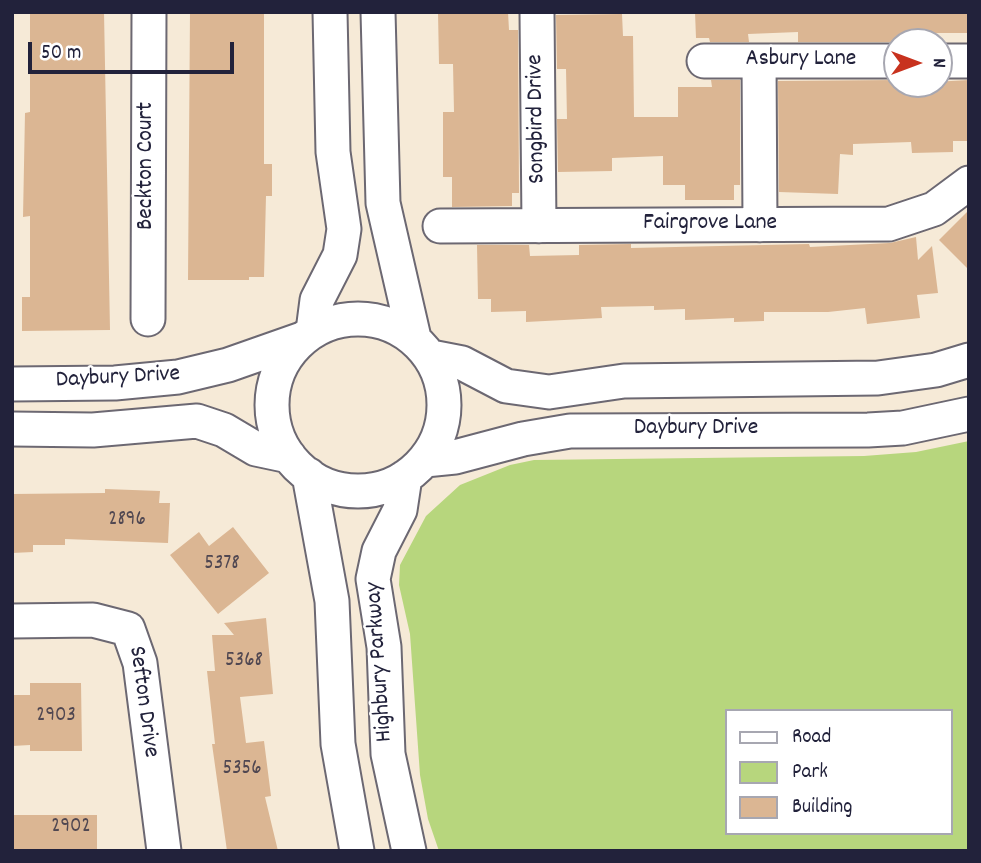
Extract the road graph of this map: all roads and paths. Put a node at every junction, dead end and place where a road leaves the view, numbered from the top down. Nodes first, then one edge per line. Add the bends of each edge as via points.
1 (149, 12) edge
2 (330, 12) edge
3 (378, 12) edge
4 (537, 12) edge
5 (704, 61) dead end
6 (759, 61) junction
7 (883, 61) edge
8 (969, 183) edge
9 (760, 225) junction
10 (440, 226) dead end
11 (539, 226) junction
12 (148, 319) dead end
13 (307, 335) junction
14 (422, 347) junction
15 (969, 360) edge
16 (12, 383) edge
17 (969, 414) edge
18 (12, 429) edge
19 (299, 466) junction
20 (415, 468) junction
21 (12, 621) edge
22 (164, 851) edge
23 (357, 851) edge
24 (409, 851) edge

1 - 12 street, Beckton Court
2 - 13 street via 333,152 344,229 340,255 317,300
3 - 14 street via 383,203
4 - 11 street, Songbird Drive
5 - 6 street, Asbury Lane
6 - 7 street, Asbury Lane
6 - 9 street
8 - 9 street, Fairgrove Lane via 934,209 903,221
9 - 11 street, Fairgrove Lane
10 - 11 street, Fairgrove Lane
13 - 14 street via 333,322 375,320 395,326
13 - 16 street, Daybury Drive via 228,365 178,377 115,383
13 - 19 street via 285,359 275,383 272,408 277,433
14 - 15 street, Daybury Drive via 506,386 549,392 624,381 878,378
14 - 20 street via 442,382 444,409 439,436
17 - 20 street, Daybury Drive via 903,428 868,430 570,432 511,441
18 - 19 street, Daybury Drive via 93,430 197,421
19 - 20 street via 347,491 387,486
19 - 23 street, Highbury Parkway via 332,601 338,744
20 - 24 street, Highbury Parkway via 379,551 373,579 384,647 388,754
21 - 22 street, Sefton Drive via 93,621 128,629 140,663

